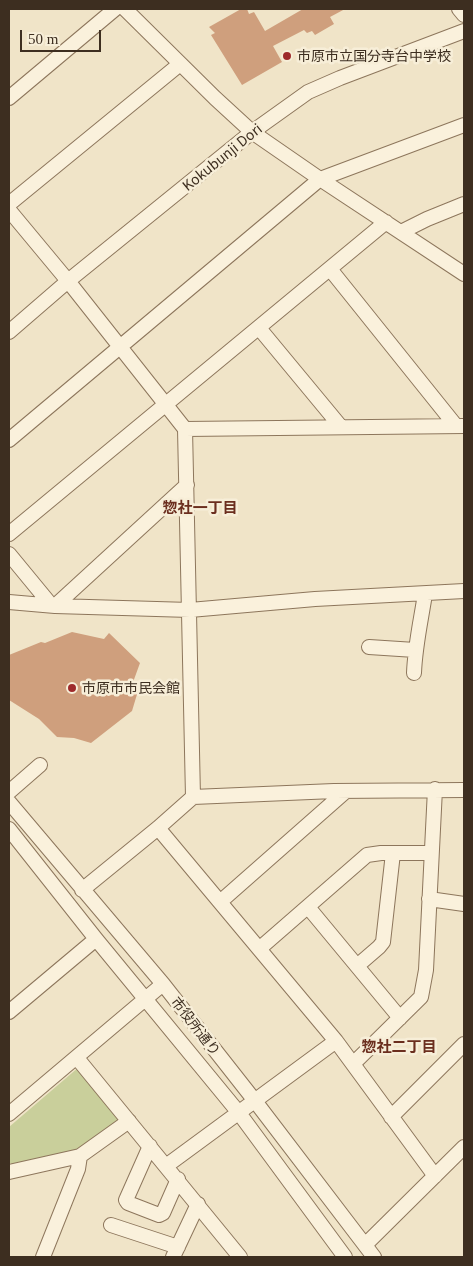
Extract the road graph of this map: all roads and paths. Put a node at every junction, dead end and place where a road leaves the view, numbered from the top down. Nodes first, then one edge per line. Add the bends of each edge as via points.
1 (115, 9) edge
2 (125, 9) edge
3 (460, 9) edge
4 (464, 15) edge
5 (464, 31) edge
6 (180, 64) junction
7 (9, 98) edge
8 (464, 124) edge
9 (252, 132) junction
10 (320, 179) junction
11 (9, 204) edge
12 (464, 204) edge
13 (9, 210) edge
14 (386, 222) junction
15 (401, 232) junction
16 (330, 269) junction
17 (464, 274) edge
18 (68, 281) junction
19 (259, 328) junction
20 (9, 332) edge
21 (120, 347) junction
22 (166, 406) junction
23 (460, 426) edge
24 (341, 427) junction
25 (185, 429) junction
26 (9, 440) edge
27 (186, 485) junction
28 (9, 534) edge
29 (9, 554) edge
30 (464, 591) edge
31 (425, 594) junction
32 (9, 602) edge
33 (53, 605) junction
34 (190, 610) junction
35 (369, 647) dead end
36 (415, 650) junction
37 (414, 673) dead end
38 (40, 765) dead end
39 (435, 789) junction
40 (464, 790) edge
41 (346, 791) junction
42 (9, 792) edge
43 (193, 797) junction
44 (9, 802) edge
45 (158, 828) junction
46 (9, 829) edge
47 (393, 853) junction
48 (431, 853) junction
49 (82, 890) junction
50 (429, 899) junction
51 (220, 902) junction
52 (464, 904) edge
53 (308, 907) junction
54 (96, 939) junction
55 (259, 948) junction
56 (357, 966) junction
57 (163, 984) junction
58 (145, 999) junction
59 (9, 1012) edge
60 (400, 1018) junction
61 (336, 1041) junction
62 (464, 1044) edge
63 (77, 1058) junction
64 (353, 1064) junction
65 (255, 1101) junction
66 (239, 1112) junction
67 (9, 1114) edge
68 (391, 1117) junction
69 (129, 1121) junction
70 (150, 1146) junction
71 (464, 1147) edge
72 (80, 1156) junction
73 (166, 1166) junction
74 (9, 1172) edge
75 (434, 1176) junction
76 (178, 1180) junction
77 (198, 1204) junction
78 (111, 1225) dead end
79 (365, 1245) junction
80 (176, 1252) edge
81 (47, 1256) edge
82 (240, 1257) edge
83 (345, 1257) edge
84 (374, 1257) edge

1 - 7 street
2 - 6 street
3 - 4 street
5 - 9 street, Kokubunji Dori via 308,92
6 - 9 street
6 - 11 street
8 - 10 street
9 - 10 street
9 - 18 street, Kokubunji Dori
10 - 14 street
10 - 21 street
12 - 15 street
13 - 18 street
14 - 15 street
14 - 16 street
15 - 17 street
16 - 19 street
16 - 23 street
18 - 20 street, Kokubunji Dori
18 - 21 street
19 - 22 street
19 - 24 street
21 - 22 street
21 - 26 street
22 - 25 street
22 - 28 street
23 - 24 street
24 - 25 street
25 - 27 street
27 - 33 street
27 - 34 street
29 - 33 street
30 - 31 street
31 - 34 street
31 - 36 street
32 - 33 street
33 - 34 street
34 - 43 street
35 - 36 street
36 - 37 street
38 - 42 street
39 - 40 street
39 - 41 street
39 - 48 street
41 - 43 street
41 - 51 street
43 - 45 street
44 - 49 street, 市役所通り
45 - 49 street
45 - 51 street
46 - 54 street, 市役所通り
47 - 48 street
47 - 53 street via 368,855
47 - 56 street via 383,942
48 - 50 street
49 - 57 street, 市役所通り
50 - 52 street
50 - 60 street via 426,970 421,997
51 - 55 street
53 - 55 street
53 - 56 street
54 - 58 street, 市役所通り
54 - 59 street
55 - 61 street
56 - 60 street
57 - 58 street
57 - 65 street, 市役所通り
58 - 63 street
58 - 66 street, 市役所通り
60 - 64 street
61 - 64 street
61 - 65 street
62 - 68 street
63 - 67 street
63 - 69 street
64 - 68 street
65 - 66 street
65 - 79 street, 市役所通り
66 - 73 street
66 - 83 street, 市役所通り
68 - 75 street
69 - 70 street
69 - 72 street
70 - 73 street
70 - 76 street via 126,1200 128,1203 159,1215 163,1213
71 - 75 street
72 - 74 street
72 - 81 street
73 - 76 street
75 - 79 street
76 - 77 street
77 - 80 street
77 - 82 street
78 - 80 street
79 - 84 street, 市役所通り

